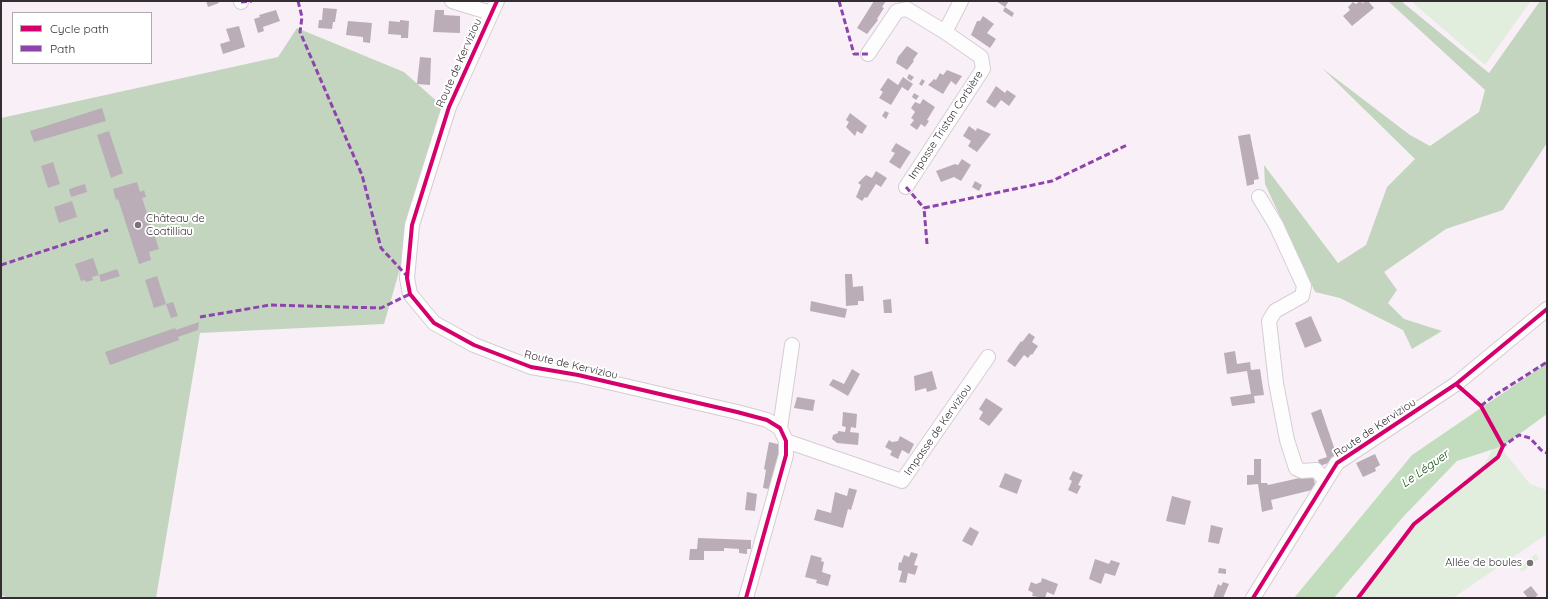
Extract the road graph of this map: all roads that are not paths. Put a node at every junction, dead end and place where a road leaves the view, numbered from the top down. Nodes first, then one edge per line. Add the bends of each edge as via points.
1 (452, 1) edge
2 (961, 1) edge
3 (494, 7) edge
4 (945, 32) junction
5 (868, 54) dead end
6 (906, 187) dead end
7 (1259, 197) dead end
8 (1547, 309) edge
9 (792, 345) dead end
10 (988, 357) dead end
11 (780, 428) junction
12 (786, 441) junction
13 (1325, 480) junction
14 (746, 598) edge
15 (1253, 598) edge

1 - 3 street
2 - 4 street
3 - 11 street, Route de Kerviziou via 449,107 412,225 407,278 410,294 434,323 474,345 531,367 578,375 737,412 767,420
4 - 5 street, Impasse Tristan Corbière via 907,9 898,11
4 - 6 street, Impasse Tristan Corbière via 981,57 983,69
7 - 13 street via 1276,225 1304,286 1302,296 1275,311 1269,321 1276,383 1287,440 1296,468 1302,471 1316,470
8 - 13 street, Route de Kerviziou via 1456,384 1337,463
9 - 11 street
10 - 12 street, Impasse de Kerviziou via 902,481
11 - 12 street
12 - 14 street via 786,455
13 - 15 street, Route de Kerviziou

